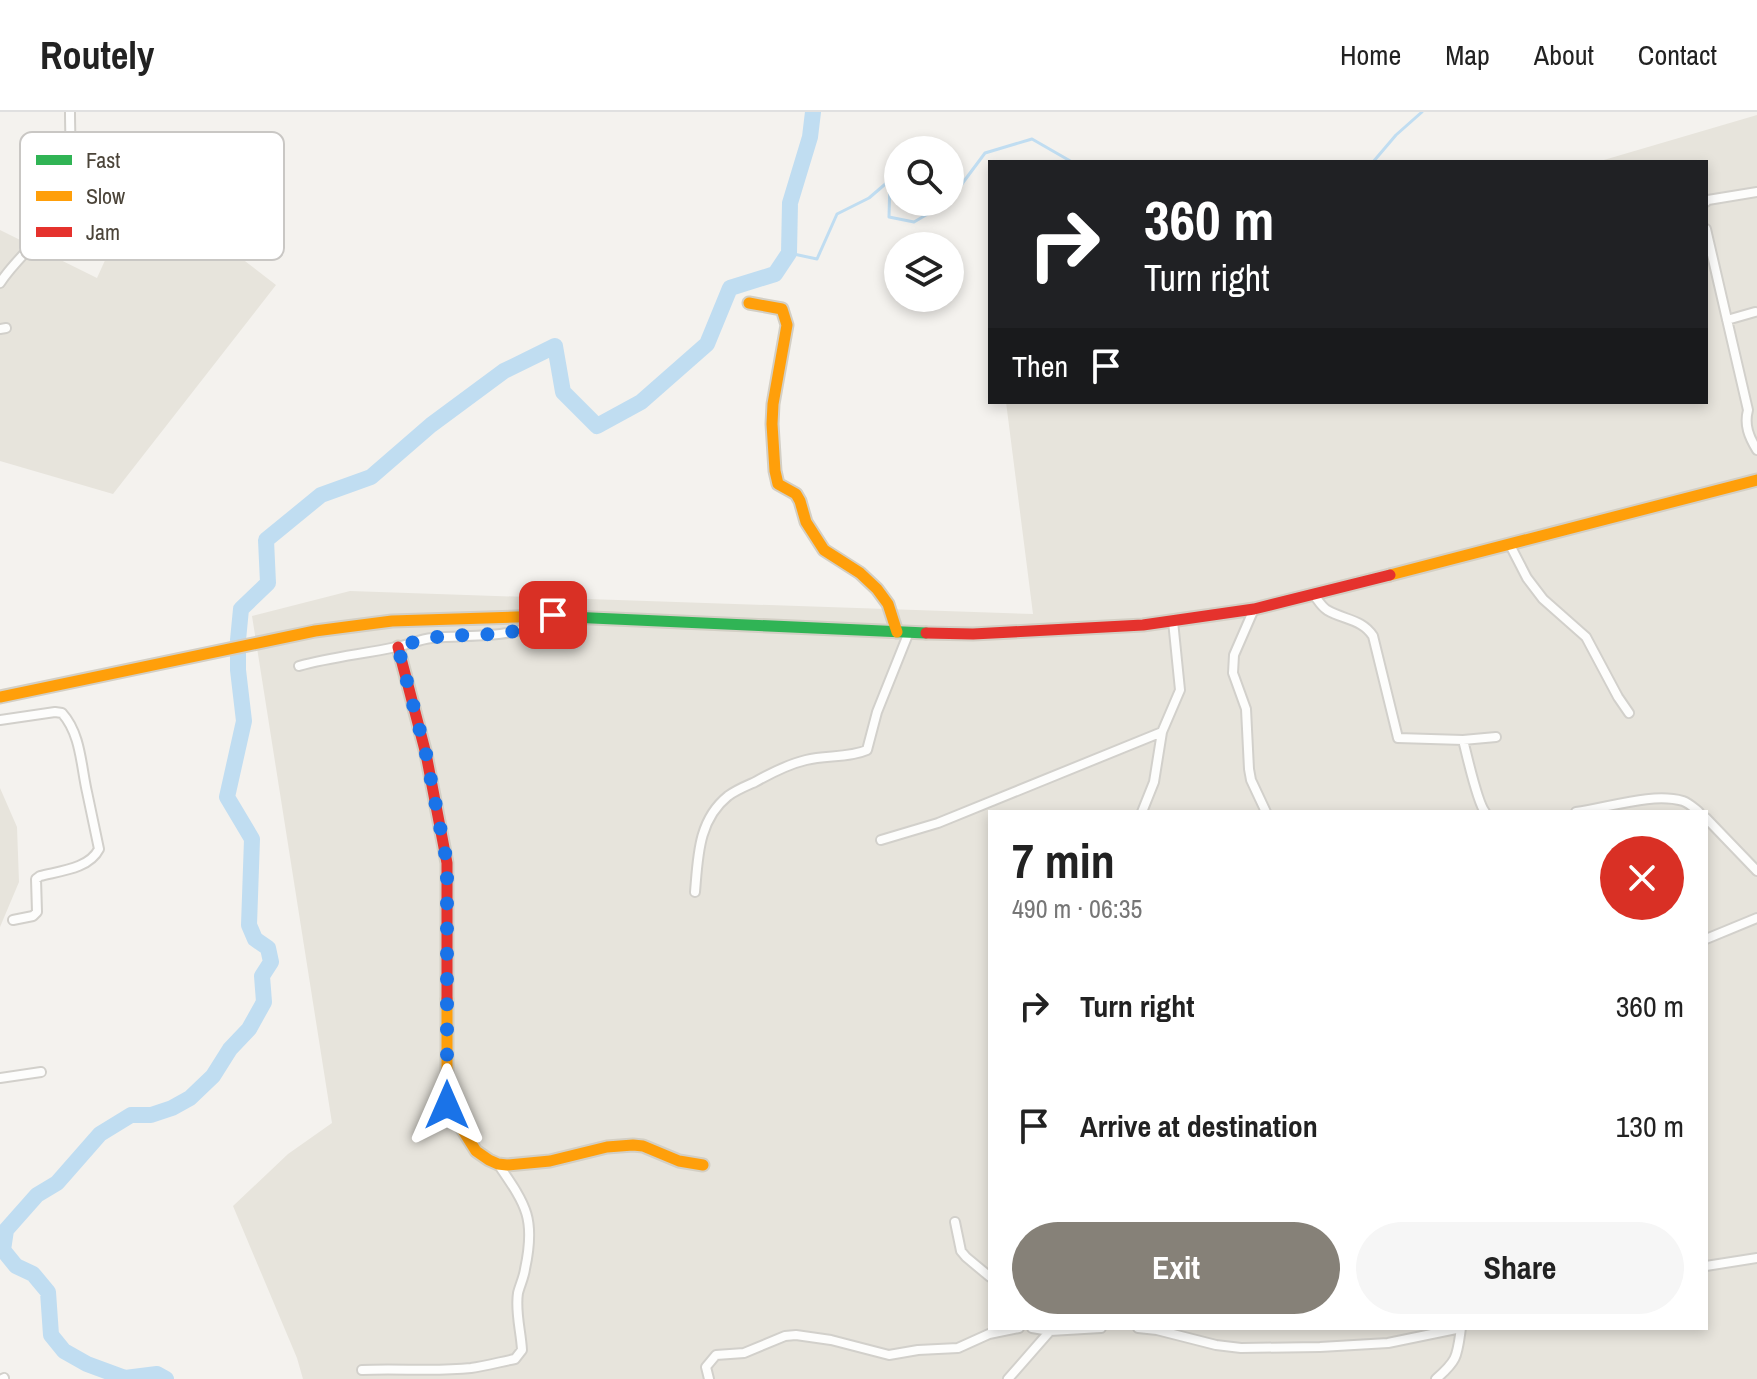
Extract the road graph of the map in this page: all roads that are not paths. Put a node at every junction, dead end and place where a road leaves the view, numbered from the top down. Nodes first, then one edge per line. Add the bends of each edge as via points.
1 (1757, 192) edge
2 (1708, 202) edge
3 (1708, 238) edge
4 (20, 258) edge
5 (0, 283) edge
6 (749, 303) dead end
7 (1755, 312) edge
8 (1727, 320) junction
9 (1755, 410) edge
10 (1757, 450) edge
11 (1757, 480) edge
12 (1510, 545) junction
13 (1314, 595) junction
14 (1254, 609) junction
15 (553, 615) junction
16 (1173, 621) junction
17 (903, 632) junction
18 (398, 647) junction
19 (299, 666) dead end
20 (0, 697) edge
21 (1629, 713) dead end
22 (0, 720) edge
23 (1162, 732) junction
24 (1496, 737) dead end
25 (1463, 740) junction
26 (1143, 810) edge
27 (1265, 810) edge
28 (1483, 810) edge
29 (1592, 810) edge
30 (1696, 810) edge
31 (1708, 820) edge
32 (881, 840) dead end
33 (1757, 871) edge
34 (695, 892) dead end
35 (1757, 918) edge
36 (13, 920) dead end
37 (1708, 938) edge
38 (41, 1072) dead end
39 (0, 1078) edge
40 (498, 1164) junction
41 (703, 1165) dead end
42 (955, 1222) dead end
43 (1757, 1258) edge
44 (1708, 1266) edge
45 (988, 1275) edge
46 (1009, 1330) edge
47 (1044, 1330) edge
48 (1067, 1330) edge
49 (1158, 1330) edge
50 (1451, 1330) edge
51 (1461, 1330) edge
52 (1050, 1331) junction
53 (1178, 1332) edge
54 (362, 1370) dead end
55 (709, 1379) edge
56 (1008, 1379) edge
57 (1436, 1379) edge

1 - 2 street
3 - 8 street
4 - 5 street
6 - 17 main road via 782,309 787,325 773,404 778,484 796,494 824,550 877,589
7 - 8 street
8 - 9 street
9 - 10 street via 1746,419
11 - 12 main road
12 - 13 main road
12 - 21 street via 1543,599 1586,637
13 - 14 main road
13 - 25 street via 1328,610 1359,623 1373,636 1398,738
14 - 16 main road
14 - 27 street via 1234,655 1233,673 1246,709 1251,780
15 - 17 main road
15 - 18 street via 518,632 428,638
15 - 20 main road via 334,628
16 - 17 main road via 973,634
16 - 23 street via 1180,690
17 - 34 street via 867,750 802,761 729,796 710,815 699,846
18 - 19 street
18 - 40 main road via 447,863 447,1105 476,1151
22 - 36 street via 55,712 68,719 99,849 85,864 36,879 37,912
23 - 26 street via 1154,782
23 - 32 street via 938,823
24 - 25 street
25 - 28 street
29 - 30 street via 1666,799
31 - 33 street
35 - 37 street
38 - 39 street
40 - 41 main road via 550,1161 633,1145
40 - 54 street via 529,1218 530,1242 518,1294 522,1350 515,1359 473,1368
42 - 45 street via 961,1251
43 - 44 street
46 - 55 street via 958,1348 889,1355 831,1340 785,1336 744,1353 716,1355 706,1367
47 - 52 street
48 - 52 street
49 - 53 street
50 - 53 street via 1388,1343 1241,1348
51 - 57 street via 1457,1357
52 - 56 street

